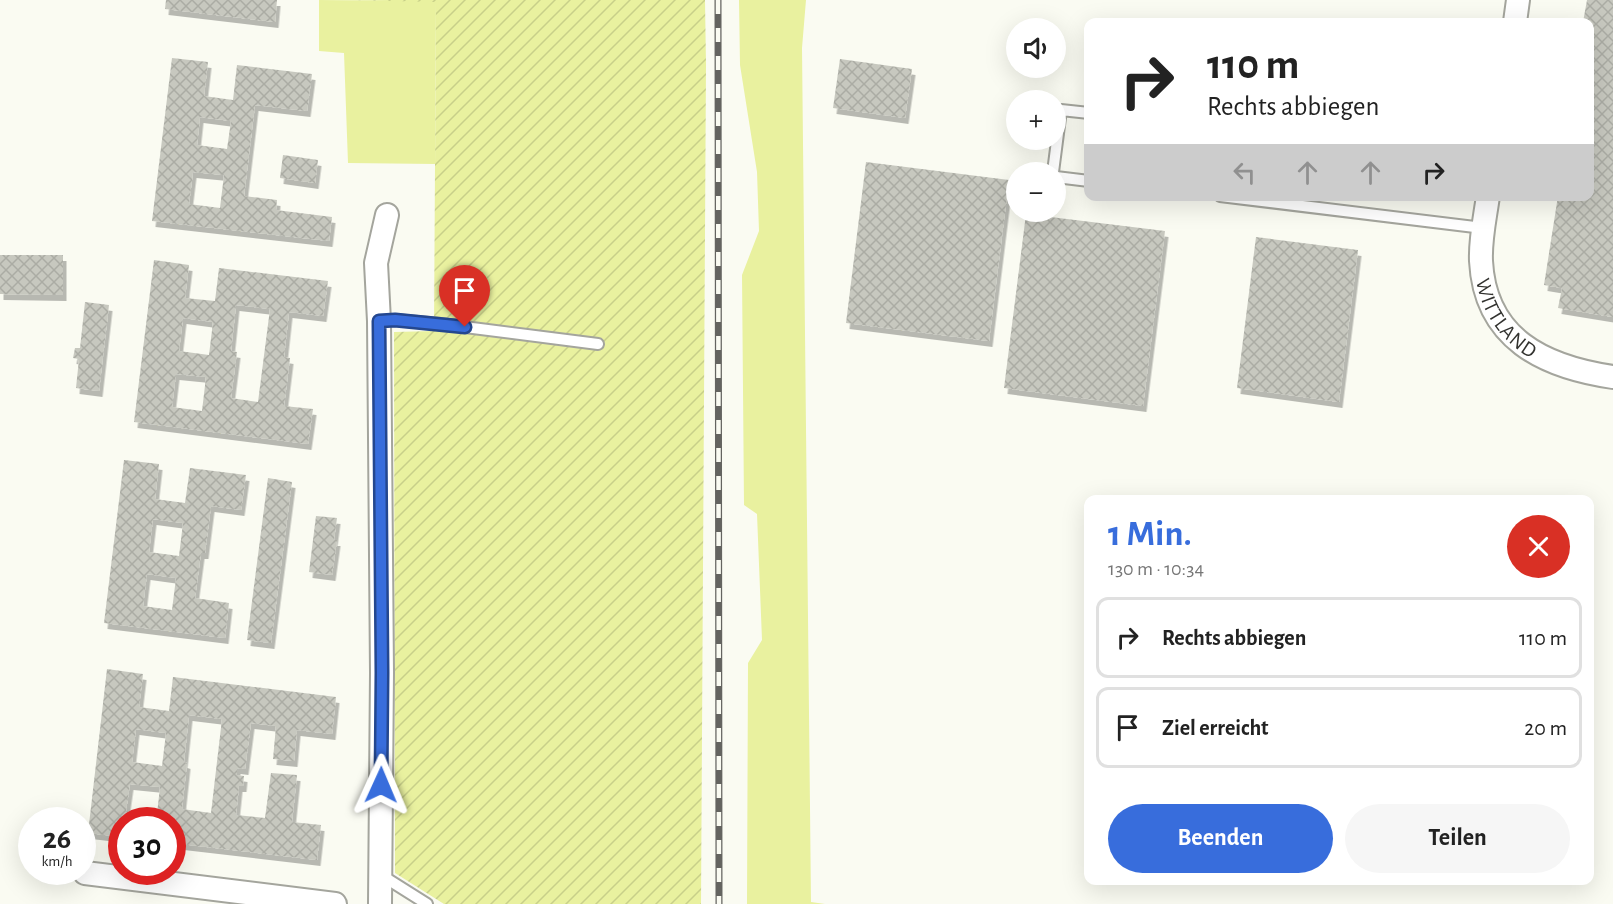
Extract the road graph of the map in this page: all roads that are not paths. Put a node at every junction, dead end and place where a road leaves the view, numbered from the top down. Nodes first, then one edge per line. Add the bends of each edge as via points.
1 (1518, 0) edge
2 (1516, 18) edge
3 (1084, 112) edge
4 (1054, 162) edge
5 (1066, 178) edge
6 (1084, 180) edge
7 (1261, 201) edge
8 (1487, 201) edge
9 (387, 215) dead end
10 (1483, 228) junction
11 (379, 321) junction
12 (598, 344) dead end
13 (1613, 377) edge
14 (96, 874) edge
15 (380, 875) junction
16 (335, 904) edge
17 (380, 904) edge
18 (427, 904) edge

1 - 2 street
3 - 4 lane via 1061,110
5 - 6 lane
7 - 10 lane
8 - 10 street, WITTLAND
9 - 11 street via 376,262
10 - 13 street, WITTLAND via 1483,276 1501,324 1543,358 1582,373
11 - 12 lane via 430,323
11 - 15 street
14 - 16 street
15 - 17 street
15 - 18 lane

